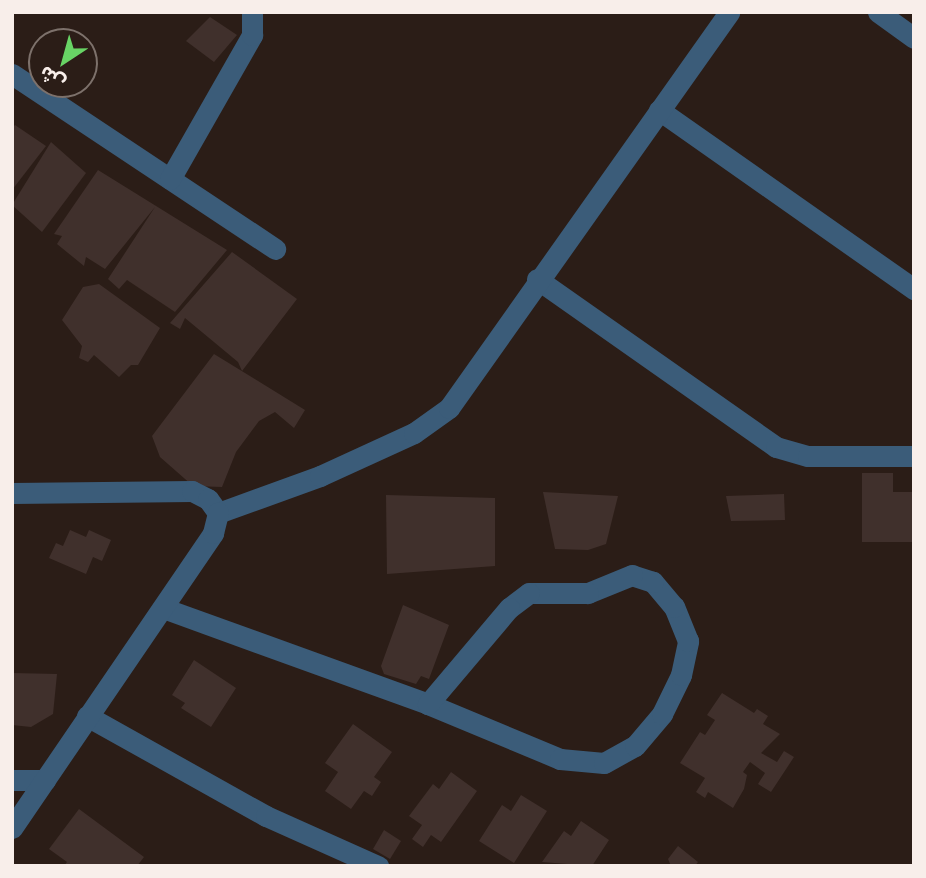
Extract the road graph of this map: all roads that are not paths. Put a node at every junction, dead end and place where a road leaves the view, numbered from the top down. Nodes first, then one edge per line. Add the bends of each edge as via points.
1 (252, 12) edge
2 (729, 12) edge
3 (878, 12) edge
4 (914, 37) edge
5 (12, 74) edge
6 (659, 110) junction
7 (170, 179) junction
8 (275, 249) dead end
9 (537, 279) junction
10 (914, 289) edge
11 (914, 456) edge
12 (12, 493) edge
13 (218, 513) junction
14 (163, 608) junction
15 (428, 704) junction
16 (87, 716) junction
17 (12, 780) edge
18 (45, 780) junction
19 (12, 828) edge
20 (378, 866) edge

1 - 7 street via 252,36
2 - 6 street
3 - 4 street
5 - 7 street
6 - 9 street
6 - 10 street
7 - 8 street
9 - 11 street via 791,454
9 - 13 street via 449,408 414,433 320,476
12 - 13 street via 192,491 208,499
13 - 14 street via 213,533
14 - 15 street
14 - 16 street
15 - 15 street via 560,760 604,763 635,746 662,714 681,675 688,641 674,607 653,582 632,575 588,593 529,593 509,608
16 - 18 street
16 - 20 street via 266,816
17 - 18 street
18 - 19 street

